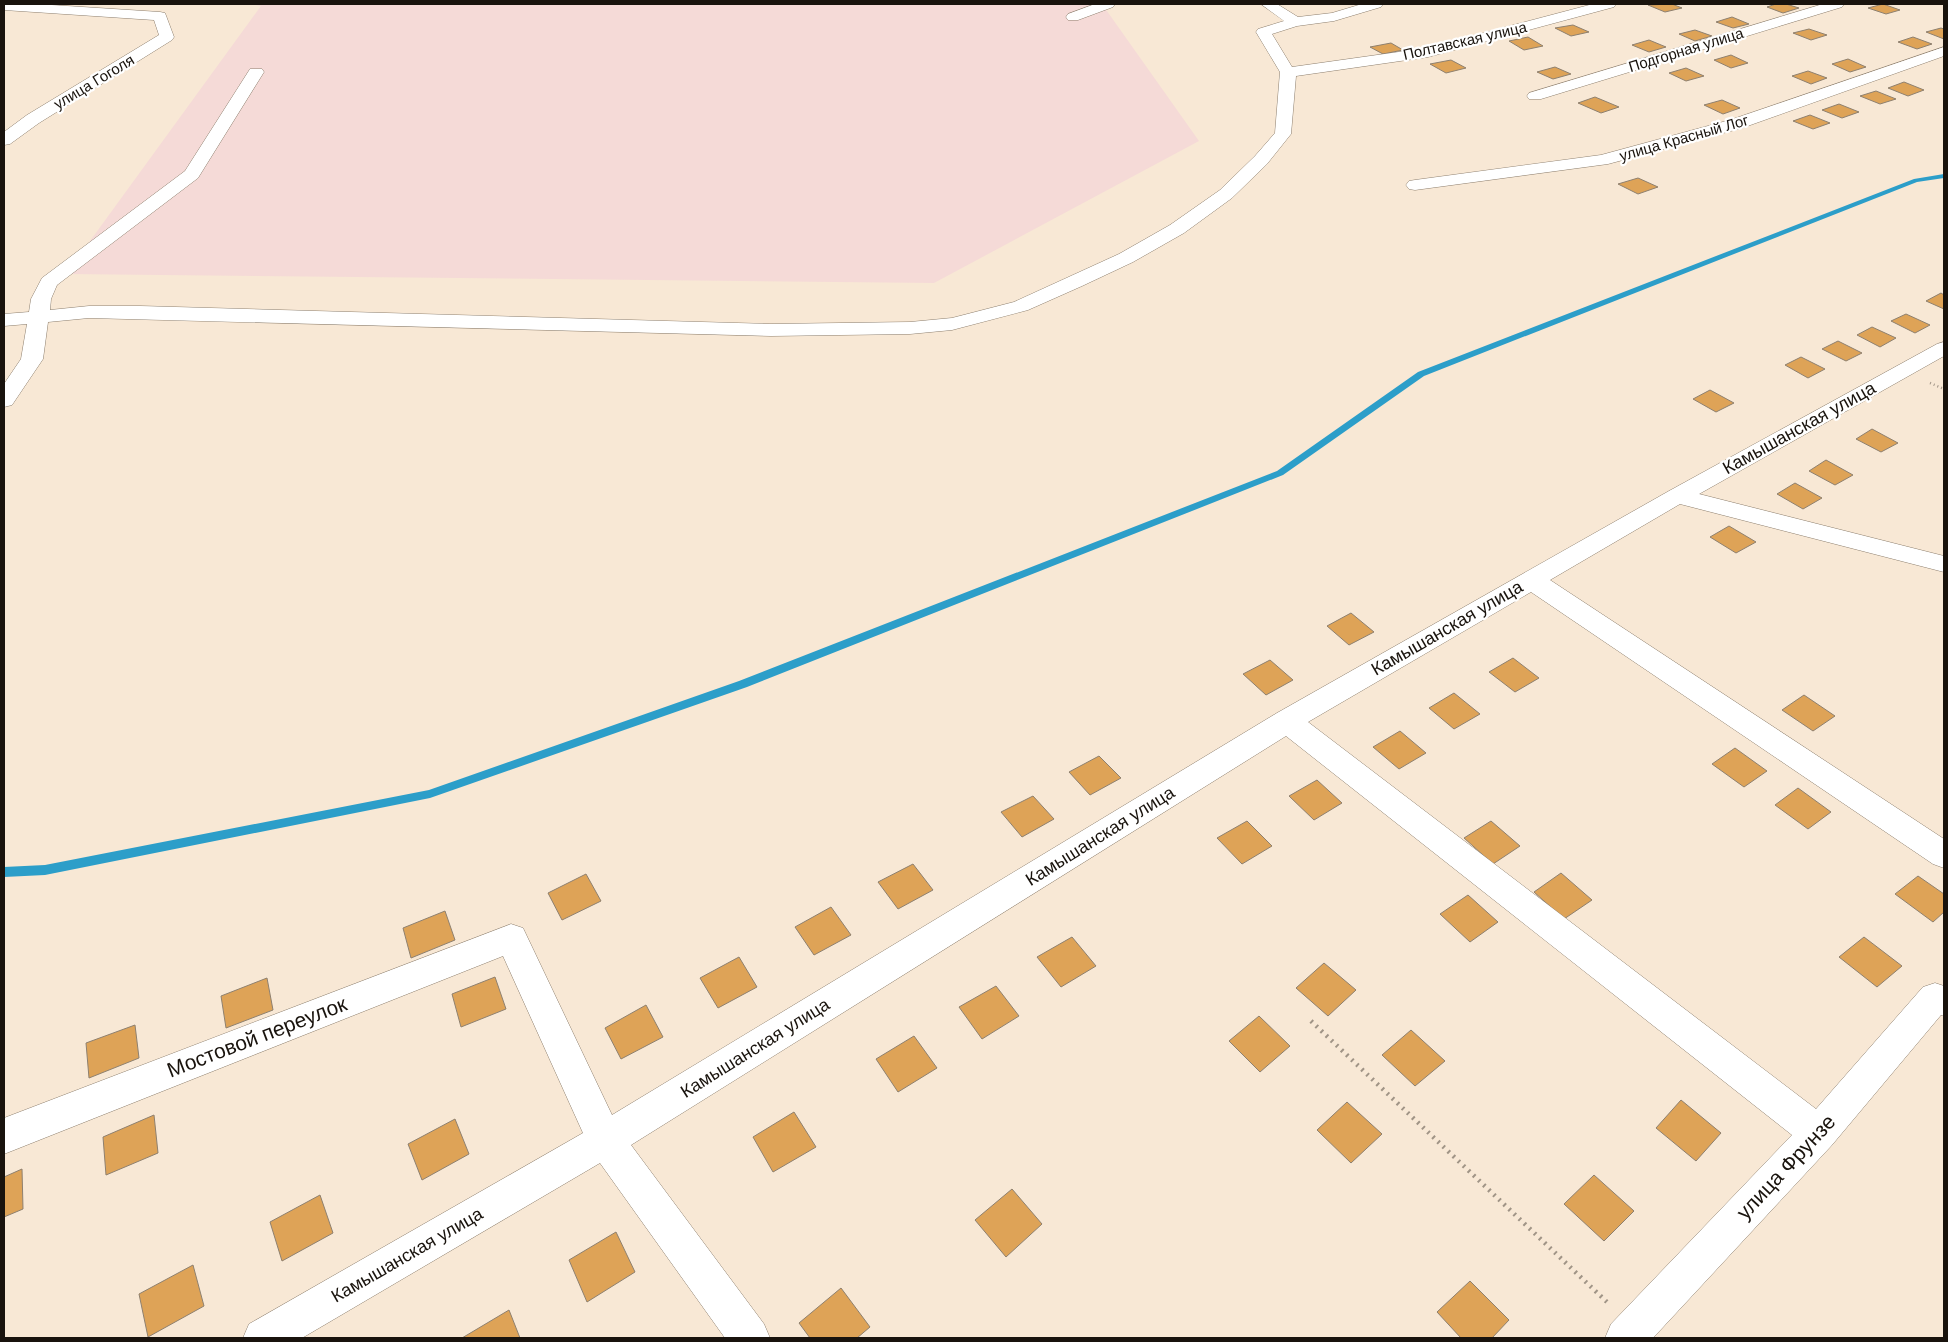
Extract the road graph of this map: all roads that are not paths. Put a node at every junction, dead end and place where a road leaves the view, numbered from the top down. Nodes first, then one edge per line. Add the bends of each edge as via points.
1 (1108, 4) edge
2 (1268, 4) edge
3 (1376, 4) edge
4 (1609, 4) edge
5 (1837, 4) edge
6 (4, 6) edge
7 (1073, 17) dead end
8 (1295, 22) junction
9 (1944, 51) edge
10 (256, 72) dead end
11 (1288, 72) junction
12 (1535, 96) dead end
13 (4, 117) edge
14 (33, 120) junction
15 (4, 140) edge
16 (1415, 184) dead end
17 (39, 316) junction
18 (4, 320) edge
19 (1944, 348) edge
20 (4, 400) edge
21 (1677, 496) junction
22 (1944, 564) edge
23 (1531, 580) junction
24 (1286, 721) junction
25 (1944, 855) edge
26 (1941, 994) edge
27 (1819, 1133) junction
28 (4, 1136) edge
29 (605, 1140) junction
30 (1635, 1335) edge
31 (263, 1338) edge
32 (750, 1338) edge

1 - 7 street
2 - 8 street
3 - 8 street via 1334,18
4 - 11 street, Полтавская улица via 1428,52
5 - 12 street, Подгорная улица
6 - 14 street, улица Гоголя via 160,16 167,37
8 - 11 street via 1263,32
9 - 16 street, улица Красный Лог via 1736,124 1602,160
10 - 17 street via 192,174 48,282
11 - 17 street via 1283,134 1226,194 1176,229 1084,278 1021,306 952,324 910,328 771,330 150,312
13 - 14 street
14 - 15 street, улица Гоголя
17 - 18 street
17 - 20 street via 32,359
19 - 21 street, Камышанская улица
21 - 22 street
21 - 23 street, Камышанская улица
23 - 24 street, Камышанская улица
23 - 25 street
24 - 27 street
24 - 29 street, Камышанская улица
26 - 27 street, улица Фрунзе
27 - 30 street, улица Фрунзе
28 - 29 street, Мостовой переулок via 510,938
29 - 31 street, Камышанская улица
29 - 32 street

